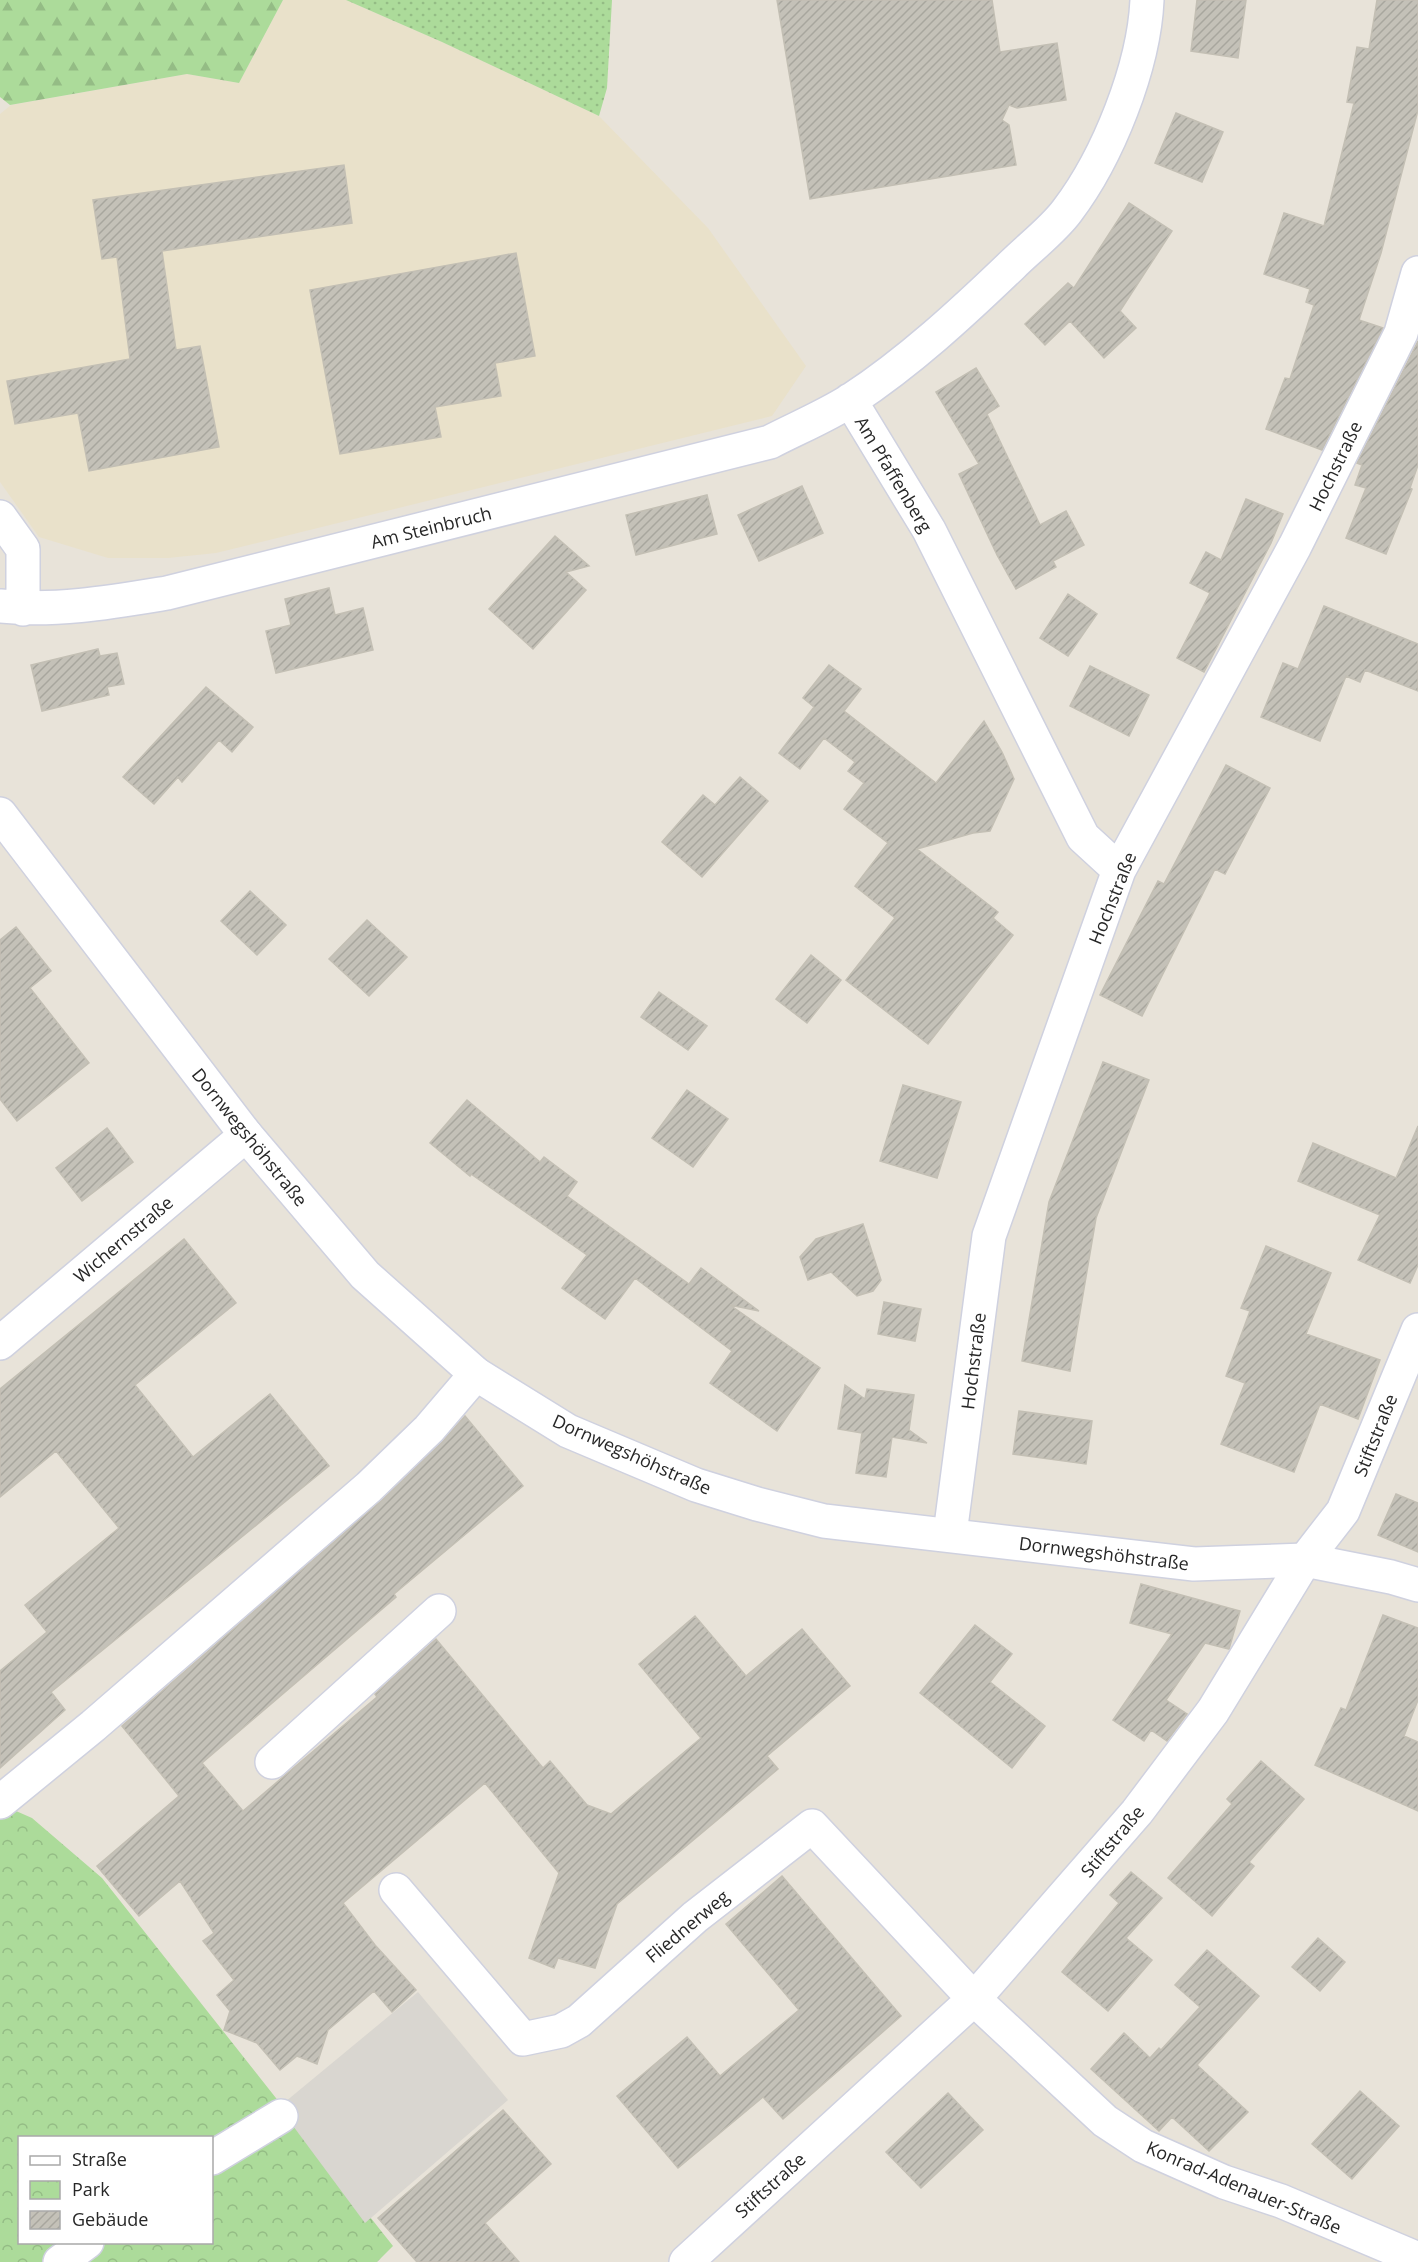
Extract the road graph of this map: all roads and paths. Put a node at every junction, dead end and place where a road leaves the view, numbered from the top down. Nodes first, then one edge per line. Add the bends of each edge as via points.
1 (1147, 0) edge
2 (1418, 273) edge
3 (850, 400) junction
4 (0, 517) edge
5 (11, 608) edge
6 (0, 814) edge
7 (1119, 870) junction
8 (246, 1135) junction
9 (1418, 1330) edge
10 (0, 1343) edge
11 (476, 1374) junction
12 (950, 1534) junction
13 (1305, 1560) junction
14 (1418, 1585) edge
15 (439, 1611) dead end
16 (272, 1762) dead end
17 (0, 1802) edge
18 (396, 1890) dead end
19 (974, 1999) junction
20 (281, 2116) dead end
21 (213, 2157) edge
22 (84, 2244) edge
23 (1418, 2259) edge
24 (60, 2262) edge
25 (686, 2262) edge

1 - 3 street, Am Pfaffenberg via 1134,75 1106,146 1067,212 969,306 903,362
2 - 7 street, Hochstraße via 1401,333 1295,546
3 - 5 street, Am Steinbruch via 770,442 167,593 101,603
3 - 7 street, Am Pfaffenberg via 929,530 1083,837
4 - 5 street via 23,549
6 - 8 street, Dornwegshöhstraße
7 - 12 street, Hochstraße via 989,1236
8 - 10 street, Wichernstraße
8 - 11 street, Dornwegshöhstraße via 365,1275
9 - 13 street, Stiftstraße via 1343,1511
11 - 12 street, Dornwegshöhstraße via 568,1431 696,1485 824,1521
11 - 17 street via 429,1429 369,1487
12 - 13 street, Dornwegshöhstraße via 1194,1564
13 - 14 street, Dornwegshöhstraße
13 - 19 street, Stiftstraße via 1213,1711 1164,1776
15 - 16 street
18 - 19 street, Fliednerweg via 523,2038 561,2031 579,2021 695,1917 812,1826
19 - 23 street, Konrad-Adenauer-Straße via 1105,2121 1143,2146
19 - 25 street, Stiftstraße
20 - 21 street
22 - 24 street

